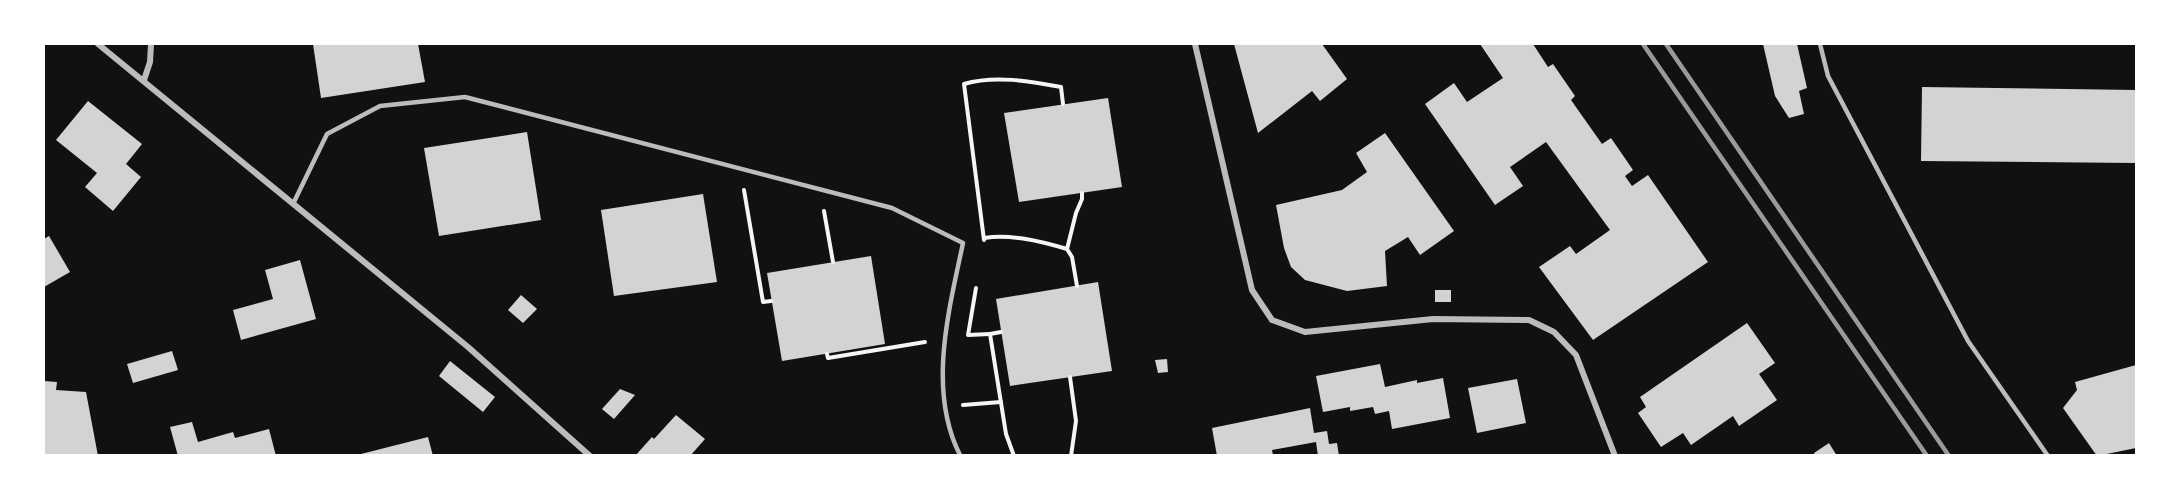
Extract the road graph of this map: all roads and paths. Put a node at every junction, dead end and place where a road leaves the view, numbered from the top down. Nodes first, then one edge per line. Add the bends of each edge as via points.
1 (98, 44) edge
2 (151, 44) edge
3 (1195, 44) edge
4 (1820, 44) edge
5 (144, 80) junction
6 (1063, 105) dead end
7 (740, 169) junction
8 (820, 189) junction
9 (1082, 193) dead end
10 (293, 205) junction
11 (1067, 249) junction
12 (833, 262) dead end
13 (1077, 286) dead end
14 (771, 301) dead end
15 (1001, 332) dead end
16 (990, 334) junction
17 (968, 335) dead end
18 (979, 335) dead end
19 (947, 339) junction
20 (827, 354) dead end
21 (1070, 377) dead end
22 (1001, 402) junction
23 (945, 407) junction
24 (960, 455) edge
25 (590, 456) edge
26 (1014, 456) edge
27 (1071, 456) edge
28 (1615, 456) edge
29 (2048, 456) edge

1 - 5 street
2 - 5 street
3 - 28 street via 1252,290 1272,320 1305,332 1433,319 1529,320 1554,332 1576,355
4 - 29 lane via 1828,75 1968,341
5 - 10 street
6 - 11 path via 1060,87 1010,80 964,84 984,238 1035,240
7 - 8 lane
7 - 10 lane via 465,97 380,106 327,134
7 - 14 path via 763,302
8 - 12 path
8 - 19 lane via 892,208 963,243
9 - 11 path
10 - 25 street via 468,347
11 - 13 path
15 - 16 path
16 - 18 path
16 - 22 path
17 - 19 path
19 - 20 path via 828,358
19 - 23 lane
21 - 27 path via 1077,421
22 - 23 path
22 - 26 path
23 - 24 lane

